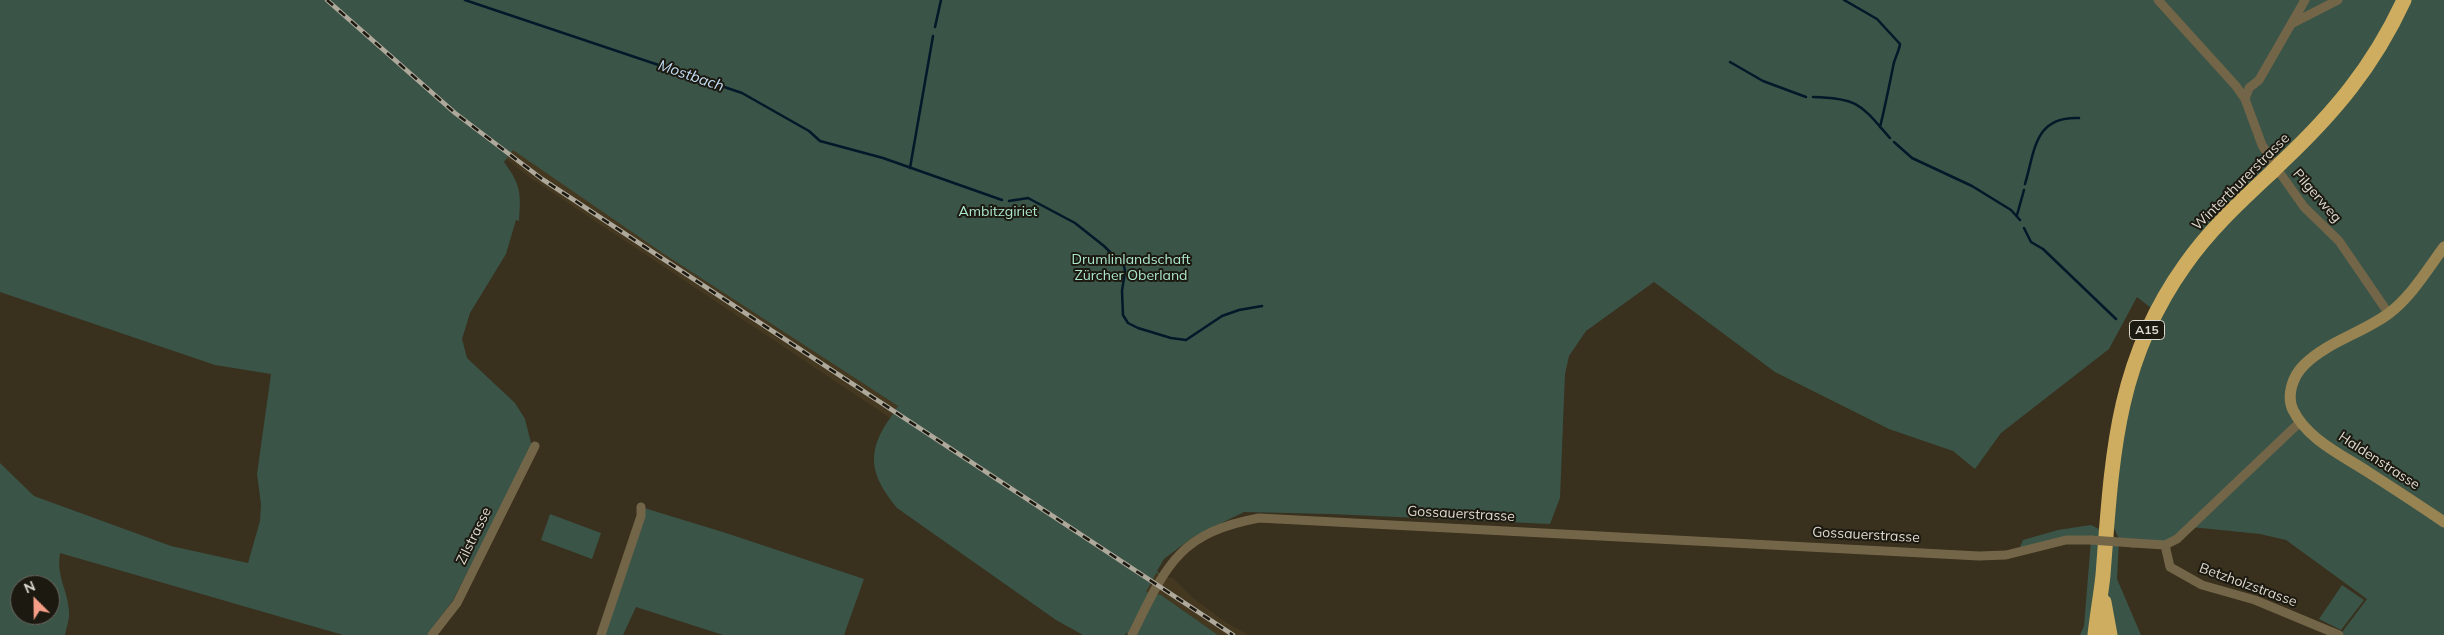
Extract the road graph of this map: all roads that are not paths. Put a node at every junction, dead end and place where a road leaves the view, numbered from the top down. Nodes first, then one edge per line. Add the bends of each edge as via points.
1 (2158, 0) edge
2 (2305, 0) edge
3 (2338, 0) edge
4 (2404, 0) edge
5 (2293, 23) junction
6 (2245, 99) junction
7 (2444, 247) edge
8 (2389, 314) junction
9 (2300, 422) junction
10 (534, 446) dead end
11 (640, 507) dead end
12 (2444, 522) edge
13 (2165, 545) junction
14 (2103, 578) junction
15 (432, 635) edge
16 (601, 635) edge
17 (1132, 635) edge
18 (2095, 635) edge
19 (2110, 635) edge
20 (2340, 635) edge

1 - 6 street, Pilgerweg
2 - 5 street
3 - 5 street
4 - 14 highway, Winterthurerstrasse / A15 via 2382,44 2356,84 2321,124 2225,218 2192,256 2164,298 2141,344 2117,428
5 - 6 street
6 - 8 street, Pilgerweg via 2262,145 2280,173 2304,207 2339,241
7 - 8 street via 2402,303
8 - 9 street via 2304,365 2290,392 2292,408
9 - 12 street, Haldenstrasse via 2318,440
9 - 13 street via 2191,527
10 - 15 street, Zilstrasse via 457,602
11 - 16 street via 641,516
13 - 17 street, Gossauerstrasse, bridge via 2066,540 2006,554 1978,556 1259,518 1207,533 1181,551 1156,585
13 - 20 street, Betzholzstrasse via 2170,567 2196,582 2255,600
14 - 18 highway, A15
14 - 19 highway, A15

